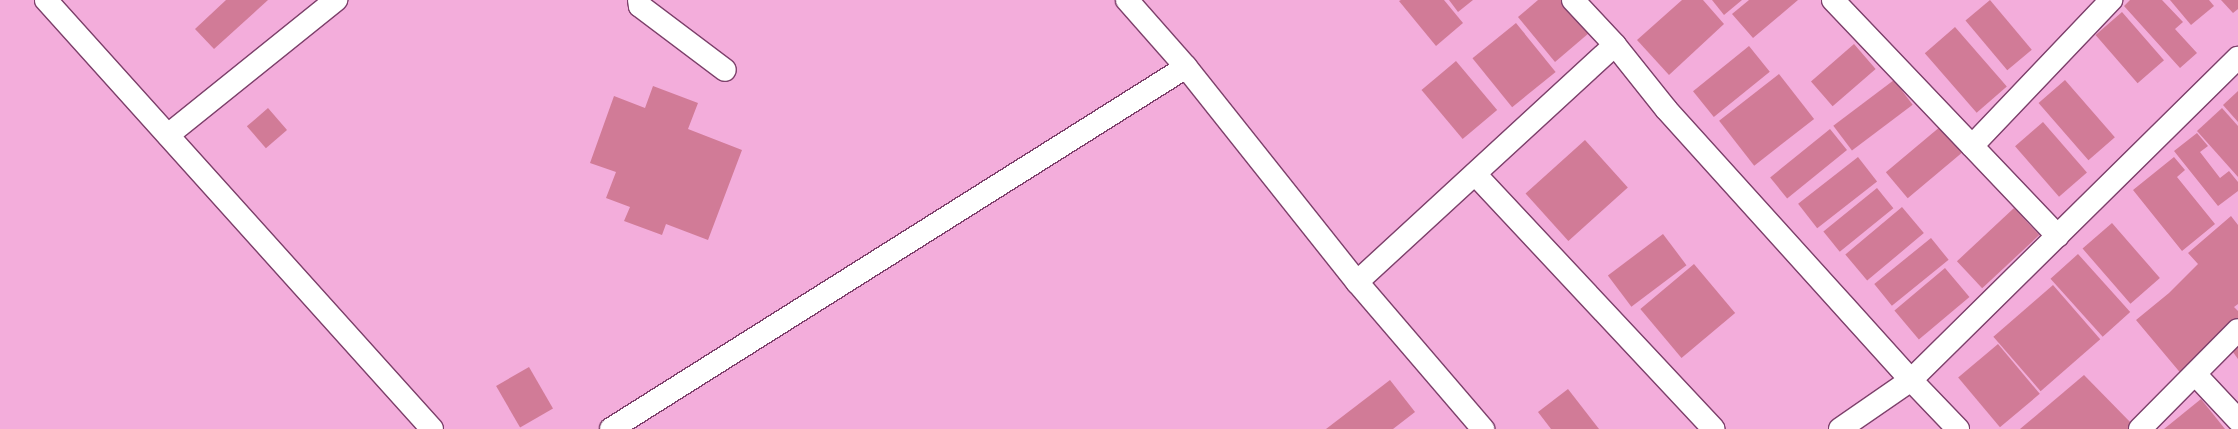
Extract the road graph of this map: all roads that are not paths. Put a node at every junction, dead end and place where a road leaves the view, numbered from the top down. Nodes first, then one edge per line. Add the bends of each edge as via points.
1 (46, 0) edge
2 (336, 0) edge
3 (639, 0) edge
4 (1127, 0) edge
5 (1573, 0) edge
6 (1833, 0) edge
7 (2111, 0) edge
8 (1616, 45) junction
9 (2238, 58) edge
10 (1186, 67) junction
11 (725, 70) dead end
12 (168, 135) junction
13 (1972, 146) junction
14 (1475, 174) junction
15 (2058, 236) junction
16 (1357, 282) junction
17 (2238, 330) edge
18 (2195, 374) junction
19 (1911, 380) junction
20 (2238, 420) edge
21 (432, 429) edge
22 (611, 429) edge
23 (1483, 429) edge
24 (1714, 429) edge
25 (1840, 429) edge
26 (1958, 429) edge
27 (2140, 429) edge

1 - 12 street
2 - 12 street
3 - 11 street via 640,6
4 - 10 street
5 - 8 street
6 - 13 street
7 - 13 street
8 - 14 street
8 - 19 street via 1666,109
9 - 15 street
10 - 16 street
10 - 22 street
12 - 21 street
13 - 15 street
14 - 16 street
14 - 24 street
15 - 19 street
16 - 23 street
17 - 18 street
18 - 20 street
18 - 27 street
19 - 25 street
19 - 26 street

